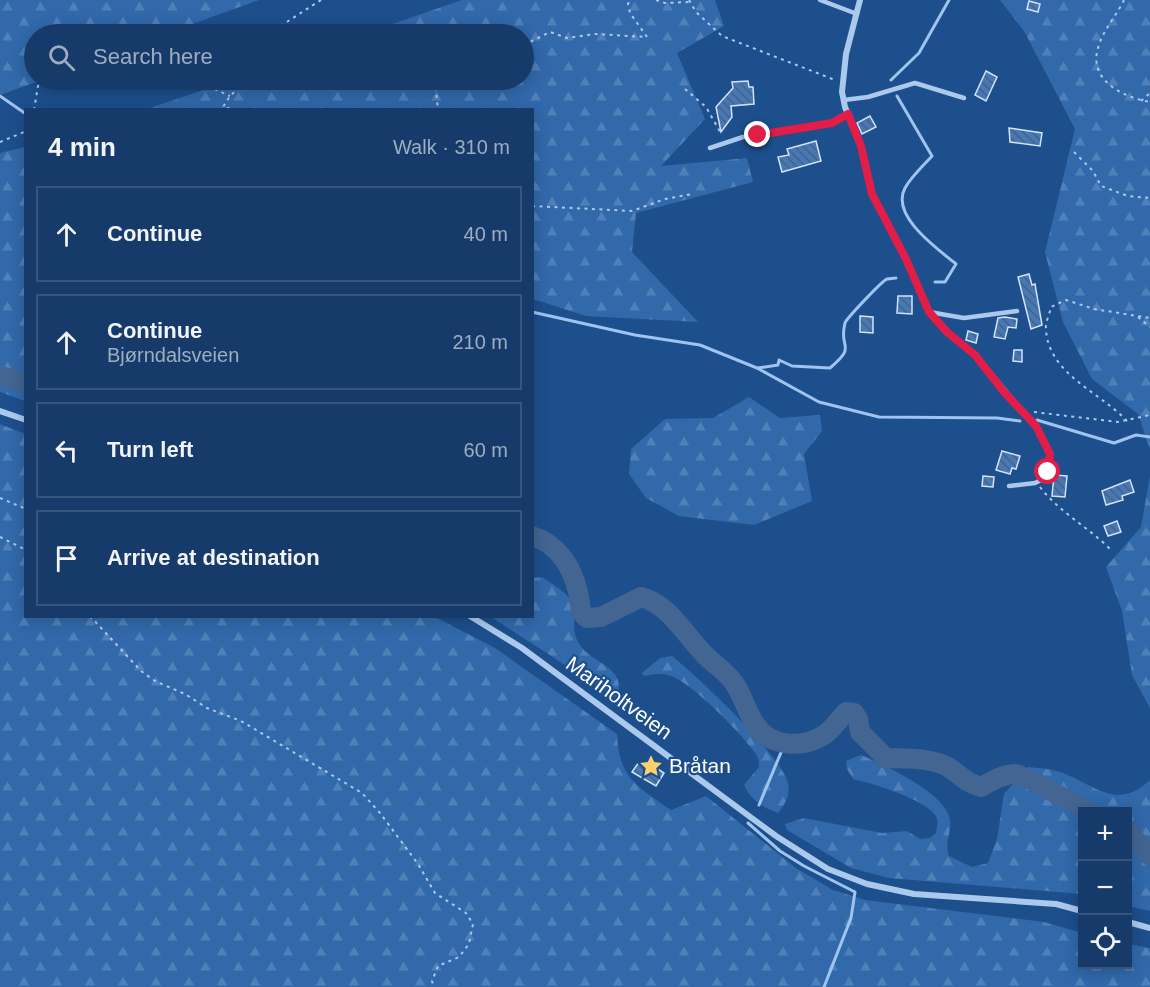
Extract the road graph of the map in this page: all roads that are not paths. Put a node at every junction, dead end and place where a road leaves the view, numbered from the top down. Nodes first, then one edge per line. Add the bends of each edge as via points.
1 (820, 0) edge
2 (860, 0) edge
3 (857, 14) junction
4 (964, 98) dead end
5 (844, 100) junction
6 (848, 114) junction
7 (710, 148) dead end
8 (1017, 311) dead end
9 (929, 312) junction
10 (0, 411) edge
11 (1022, 412) joint
12 (24, 419) edge
13 (1009, 486) dead end
14 (473, 618) edge
15 (1078, 910) edge
16 (1132, 923) edge
17 (1150, 928) edge

1 - 3 lane
2 - 3 street
3 - 5 street via 846,54
4 - 5 lane via 915,83
5 - 6 street
6 - 7 lane via 832,123 743,137
6 - 9 street via 857,132 875,202
8 - 9 lane via 964,318
9 - 11 street via 975,355
10 - 12 street
11 - 13 lane via 1036,426 1050,454 1048,472 1036,482
14 - 15 street, Mariholtveien via 531,654 784,841 828,869 867,884 914,894 1056,904
16 - 17 street

